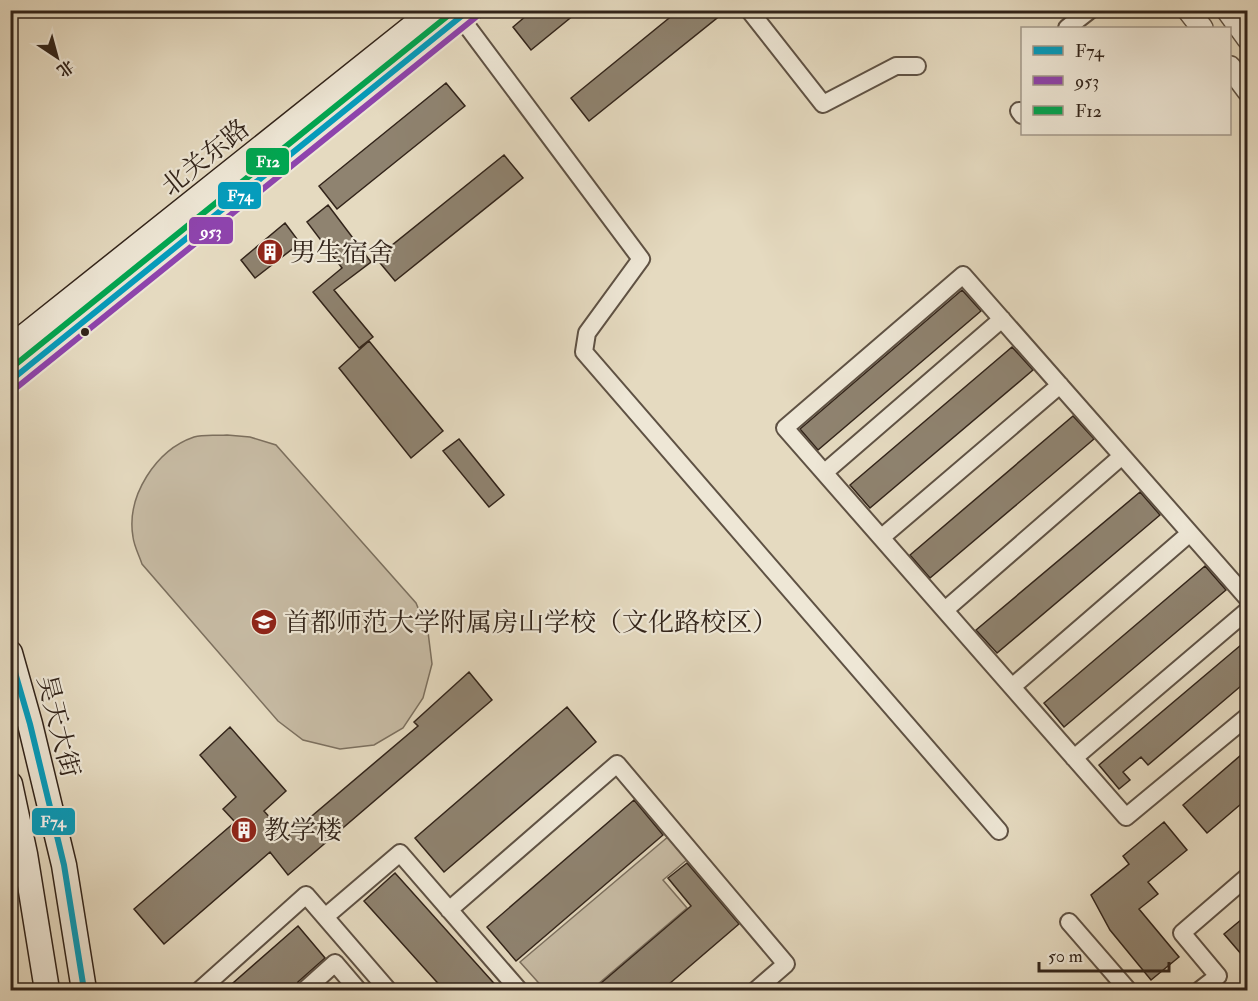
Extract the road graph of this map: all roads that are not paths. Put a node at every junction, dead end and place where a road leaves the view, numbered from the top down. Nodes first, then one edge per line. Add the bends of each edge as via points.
1 (434, 10) edge
2 (749, 10) edge
3 (1090, 10) edge
4 (1188, 10) edge
5 (1227, 10) edge
6 (466, 14) edge
7 (1068, 27) edge
8 (1201, 27) edge
9 (1248, 39) edge
10 (917, 66) dead end
11 (1231, 68) edge
12 (1248, 91) edge
13 (1002, 319) junction
14 (10, 348) edge
15 (10, 381) edge
16 (1060, 385) junction
17 (1122, 456) junction
18 (825, 472) junction
19 (1190, 533) junction
20 (882, 537) junction
21 (1248, 599) edge
22 (945, 610) junction
23 (1248, 610) edge
24 (10, 653) edge
25 (1012, 687) junction
26 (1248, 716) edge
27 (1074, 758) junction
28 (10, 784) edge
29 (999, 831) dead end
30 (1248, 876) edge
31 (449, 909) junction
32 (325, 917) junction
33 (1069, 922) dead end
34 (47, 990) edge
35 (84, 990) edge
36 (200, 990) edge
37 (305, 990) edge
38 (358, 990) edge
39 (388, 990) edge
40 (519, 990) edge
41 (756, 990) edge
42 (1128, 990) edge
43 (1200, 990) edge

1 - 14 main road, 北关东路
2 - 10 street via 823,104 896,66
3 - 7 street
4 - 8 street
5 - 9 street
6 - 15 main road, 北关东路
6 - 29 street via 641,259 587,333 584,352
11 - 12 street
13 - 16 street
13 - 18 street
13 - 18 street via 963,275 803,412 785,428
16 - 17 street
16 - 20 street
17 - 19 street
17 - 22 street
18 - 20 street
19 - 21 street
19 - 25 street
20 - 22 street
22 - 25 street
23 - 27 street
24 - 35 main road, 昊天大街 via 64,865
25 - 27 street
26 - 27 street via 1126,817
28 - 34 main road
30 - 43 street via 1182,933 1218,976
31 - 32 street via 400,853
31 - 40 street
31 - 41 street via 617,764 786,964
32 - 36 street via 306,895
32 - 39 street
33 - 42 street
37 - 38 street via 335,963

